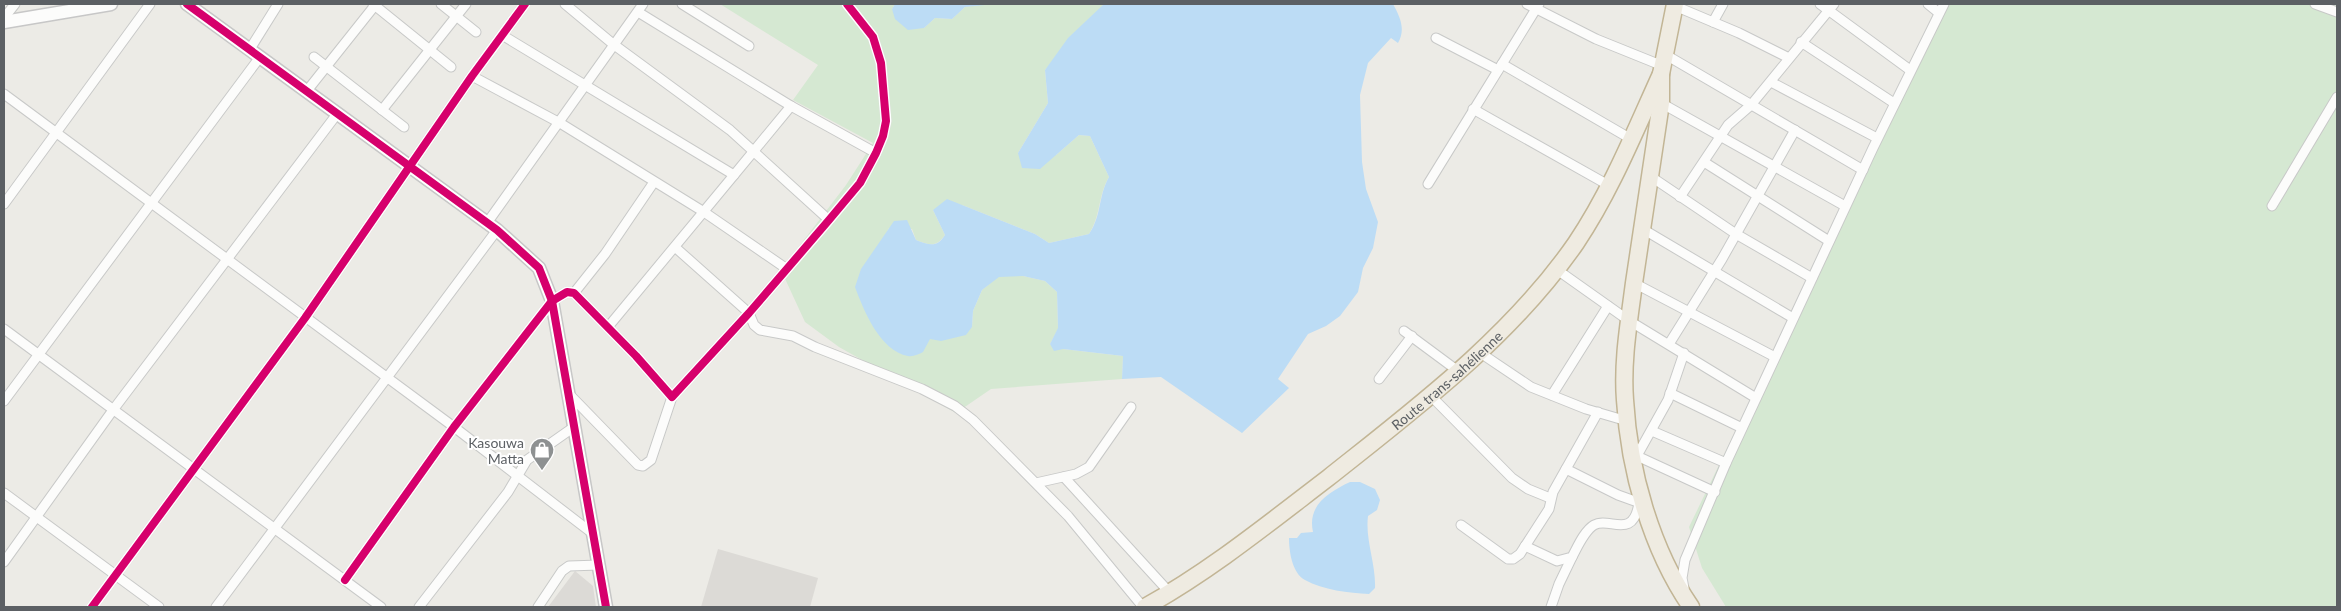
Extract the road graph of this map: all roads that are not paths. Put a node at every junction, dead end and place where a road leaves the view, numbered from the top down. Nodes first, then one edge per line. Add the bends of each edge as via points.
1 (15, 4) edge
2 (112, 4) edge
3 (150, 4) edge
4 (187, 4) edge
5 (278, 4) edge
6 (375, 4) edge
7 (441, 4) edge
8 (466, 4) edge
9 (525, 4) edge
10 (565, 4) edge
11 (682, 4) edge
12 (847, 4) edge
13 (1527, 4) edge
14 (1723, 4) edge
15 (1820, 4) edge
16 (1928, 4) edge
17 (1944, 4) edge
18 (2315, 4) edge
19 (1675, 5) edge
20 (1538, 6) edge
21 (1831, 7) edge
22 (641, 8) edge
23 (2337, 10) edge
24 (1939, 13) junction
25 (456, 16) junction
26 (4, 18) edge
27 (4, 22) edge
28 (1713, 22) junction
29 (476, 32) dead end
30 (502, 35) junction
31 (1436, 38) dead end
32 (1801, 42) junction
33 (613, 44) junction
34 (749, 46) dead end
35 (250, 49) junction
36 (430, 50) junction
37 (260, 57) junction
38 (314, 57) dead end
39 (1789, 58) junction
40 (1663, 65) junction
41 (326, 67) junction
42 (451, 67) dead end
43 (1500, 67) junction
44 (1910, 70) junction
45 (472, 76) junction
46 (1771, 82) junction
47 (585, 85) junction
48 (306, 92) junction
49 (4, 94) edge
50 (2337, 97) edge
51 (1661, 103) junction
52 (1894, 103) junction
53 (1751, 105) junction
54 (790, 106) junction
55 (1473, 109) junction
56 (382, 110) junction
57 (337, 114) junction
58 (560, 123) junction
59 (404, 127) dead end
60 (1795, 130) junction
61 (57, 134) junction
62 (1720, 135) junction
63 (1877, 138) junction
64 (1631, 139) junction
65 (753, 153) junction
66 (876, 153) junction
67 (1704, 162) junction
68 (409, 166) junction
69 (1776, 166) junction
70 (1863, 170) junction
71 (734, 175) junction
72 (1650, 176) junction
73 (654, 182) junction
74 (1428, 184) dead end
75 (1610, 186) junction
76 (1759, 196) junction
77 (1680, 197) junction
78 (151, 202) junction
79 (4, 204) edge
80 (1846, 206) junction
81 (2272, 206) dead end
82 (704, 212) junction
83 (829, 220) junction
84 (492, 226) junction
85 (1641, 228) junction
86 (1736, 234) junction
87 (1829, 241) junction
88 (676, 248) junction
89 (226, 260) junction
90 (787, 269) junction
91 (1556, 269) junction
92 (1715, 271) junction
93 (1812, 278) junction
94 (1634, 283) junction
95 (574, 293) junction
96 (552, 300) junction
97 (1608, 306) junction
98 (1689, 312) junction
99 (749, 313) junction
100 (305, 318) junction
101 (1793, 318) junction
102 (1628, 320) junction
103 (608, 327) junction
104 (4, 329) edge
105 (1669, 344) junction
106 (1479, 352) junction
107 (1684, 353) junction
108 (39, 355) junction
109 (1774, 358) junction
110 (1458, 371) junction
111 (386, 378) junction
112 (1379, 379) dead end
113 (1670, 393) junction
114 (569, 394) junction
115 (1552, 395) junction
116 (1431, 396) junction
117 (672, 397) junction
118 (1756, 398) junction
119 (4, 401) edge
120 (1131, 407) dead end
121 (113, 410) junction
122 (1598, 412) junction
123 (1627, 421) junction
124 (454, 427) junction
125 (574, 427) junction
126 (1742, 428) junction
127 (1652, 431) junction
128 (1636, 459) junction
129 (1726, 463) junction
130 (194, 469) junction
131 (1566, 469) junction
132 (518, 475) junction
133 (1064, 477) junction
134 (1036, 483) junction
135 (1715, 492) junction
136 (4, 493) edge
137 (1550, 498) junction
138 (1641, 504) junction
139 (37, 517) junction
140 (1461, 525) dead end
141 (275, 529) junction
142 (592, 532) junction
143 (1525, 546) junction
144 (1572, 558) junction
145 (4, 562) edge
146 (598, 565) junction
147 (116, 575) junction
148 (345, 580) junction
149 (1170, 593) junction
150 (1689, 604) edge
151 (92, 607) edge
152 (160, 607) edge
153 (216, 607) edge
154 (381, 607) edge
155 (419, 607) edge
156 (538, 607) edge
157 (606, 607) edge
158 (1144, 607) edge
159 (1551, 607) edge

1 - 26 street
2 - 27 street
3 - 61 street
4 - 35 street
5 - 35 street
6 - 36 street
6 - 41 street
7 - 25 street
8 - 25 street
9 - 30 street
10 - 33 street
11 - 34 street
12 - 66 street via 874,37 880,57 886,121
13 - 20 street
14 - 28 street
15 - 21 street
16 - 24 street
17 - 24 street
18 - 23 street
19 - 28 street
19 - 40 highway
20 - 40 street via 1596,39
20 - 43 street
21 - 32 street
21 - 44 street
22 - 33 street
22 - 54 street
24 - 44 street
25 - 29 street
25 - 36 street
28 - 39 street
30 - 45 street
30 - 47 street
31 - 43 street
32 - 39 street
32 - 52 street
33 - 47 street
33 - 65 street via 709,113
35 - 37 street
36 - 42 street
36 - 56 street
37 - 48 street
37 - 78 street
38 - 41 street
39 - 46 street
40 - 51 highway
40 - 53 street
40 - 64 highway, Route trans-sahélienne
41 - 48 street
41 - 56 street
43 - 55 street
43 - 64 street
44 - 52 street
45 - 58 street
45 - 68 street
46 - 53 street
46 - 63 street
47 - 58 street
47 - 71 street
48 - 57 street
49 - 61 street
50 - 81 street
51 - 62 street
51 - 72 highway
52 - 63 street
53 - 60 street
53 - 62 street
54 - 65 street
54 - 66 street
55 - 74 street
55 - 75 street
56 - 59 street
57 - 68 street
57 - 89 street
58 - 73 street
58 - 84 street
60 - 69 street
60 - 70 street
61 - 78 street
61 - 79 street
62 - 67 street
62 - 69 street
63 - 70 street
64 - 75 highway, Route trans-sahélienne
65 - 71 street
65 - 83 street
66 - 83 street via 860,184
67 - 76 street
67 - 77 street
68 - 84 street
68 - 100 street
69 - 76 street
69 - 80 street
70 - 80 street
71 - 82 street
72 - 77 street
72 - 85 highway
73 - 82 street
73 - 95 street
75 - 91 highway, Route trans-sahélienne via 1576,243
76 - 86 street
76 - 87 street
77 - 86 street
78 - 89 street
78 - 108 street
80 - 87 street
82 - 88 street
82 - 90 street
83 - 90 street
84 - 96 street via 539,268
84 - 111 street
85 - 92 street
85 - 94 highway
86 - 92 street
86 - 93 street
87 - 93 street
88 - 99 street
88 - 103 street
89 - 100 street
89 - 121 street
90 - 99 street
91 - 97 street
91 - 106 highway, Route trans-sahélienne
92 - 98 street
92 - 101 street
93 - 101 street
94 - 98 street
94 - 102 highway
95 - 96 street via 567,292
95 - 103 street
96 - 114 street
96 - 124 street
97 - 102 street
97 - 115 street
98 - 105 street
98 - 109 street
99 - 117 street
99 - 134 street via 760,330 793,336 942,398 973,420
100 - 111 street
100 - 130 street
101 - 109 street
102 - 105 street
102 - 123 highway via 1624,371
103 - 117 street
104 - 108 street
105 - 107 street
106 - 110 highway, Route trans-sahélienne
106 - 115 street via 1531,386
107 - 113 street
107 - 118 street
108 - 119 street
108 - 121 street
109 - 118 street
110 - 112 street via 1408,333
110 - 116 highway, Route trans-sahélienne
111 - 124 street
111 - 141 street
113 - 126 street
113 - 127 street
114 - 117 street via 638,465 643,466 651,460
114 - 125 street
115 - 122 street
116 - 137 street via 1512,478
116 - 149 highway, Route trans-sahélienne via 1253,535
118 - 126 street
120 - 133 street via 1089,467
121 - 130 street
121 - 139 street
122 - 123 street
122 - 131 street
123 - 128 highway
124 - 132 street
124 - 148 street
125 - 132 street via 536,452
125 - 142 street
126 - 129 street
127 - 128 street
127 - 129 street
128 - 135 street
128 - 138 highway
129 - 135 street
130 - 141 street
130 - 147 street
131 - 137 street
131 - 138 street
132 - 142 street
132 - 155 street
133 - 134 street
133 - 149 street
134 - 158 street
135 - 150 street via 1685,560 1682,578
136 - 139 street
137 - 143 street via 1549,509
138 - 144 street via 1636,515 1625,524 1593,526
138 - 150 highway
139 - 145 street
139 - 147 street
140 - 143 street via 1508,559 1520,554
141 - 148 street
141 - 153 street
142 - 146 street
143 - 144 street via 1557,561
144 - 159 street
146 - 156 street via 570,566 562,571
146 - 157 street
147 - 151 street
147 - 152 street
148 - 154 street
149 - 158 highway, Route trans-sahélienne

